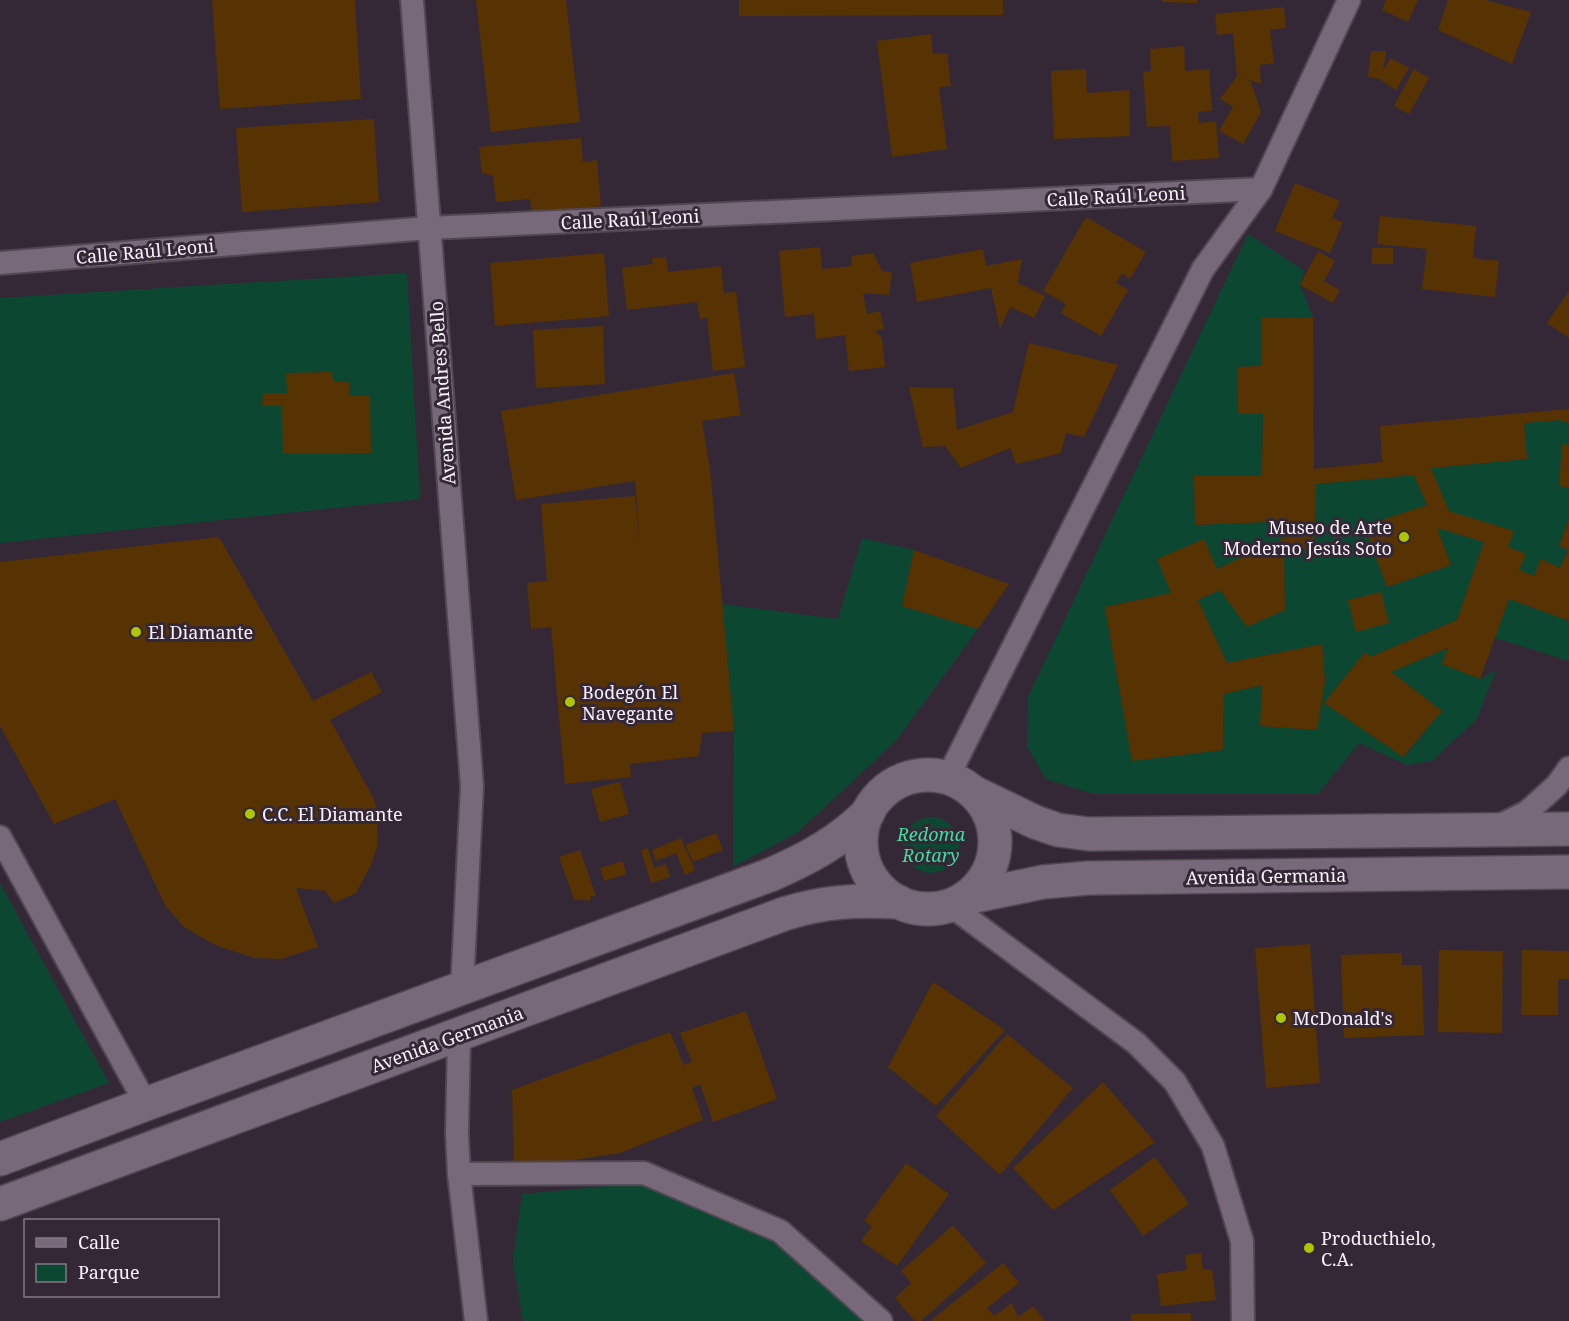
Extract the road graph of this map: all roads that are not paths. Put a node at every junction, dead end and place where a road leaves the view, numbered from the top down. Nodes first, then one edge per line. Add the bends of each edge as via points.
1 (412, 0) edge
2 (1349, 0) edge
3 (1261, 189) junction
4 (429, 228) junction
5 (0, 263) edge
6 (1569, 768) edge
7 (960, 785) junction
8 (868, 813) junction
9 (1492, 829) junction
10 (1569, 829) edge
11 (0, 837) edge
12 (1569, 872) edge
13 (957, 901) junction
14 (899, 902) junction
15 (462, 989) junction
16 (459, 1034) junction
17 (146, 1104) junction
18 (0, 1159) edge
19 (459, 1174) junction
20 (0, 1204) edge
21 (476, 1321) edge
22 (881, 1321) edge
23 (1243, 1321) edge

1 - 4 street, Avenida Andres Bello
2 - 3 street
3 - 4 street, Calle Raúl Leoni
3 - 7 street via 1203,269
4 - 5 street, Calle Raúl Leoni
4 - 15 street, Avenida Andres Bello via 472,786
6 - 9 street via 1557,785 1527,812
7 - 8 street via 924,775 907,779 891,787
7 - 9 street via 1035,822 1089,834
7 - 13 street via 984,805 995,838 988,872 978,886
8 - 14 street via 862,830 865,864 873,880
8 - 15 street via 838,840 798,863
9 - 10 street
11 - 17 street
12 - 13 street, Avenida Germania via 1089,878 1043,882
13 - 14 street via 933,909
13 - 23 street via 1136,1043 1175,1082 1213,1146 1242,1241
14 - 16 street, Avenida Germania via 860,900 810,906
15 - 17 street
16 - 19 street
16 - 20 street, Avenida Germania
17 - 18 street
19 - 21 street
19 - 22 street via 644,1173 780,1231

